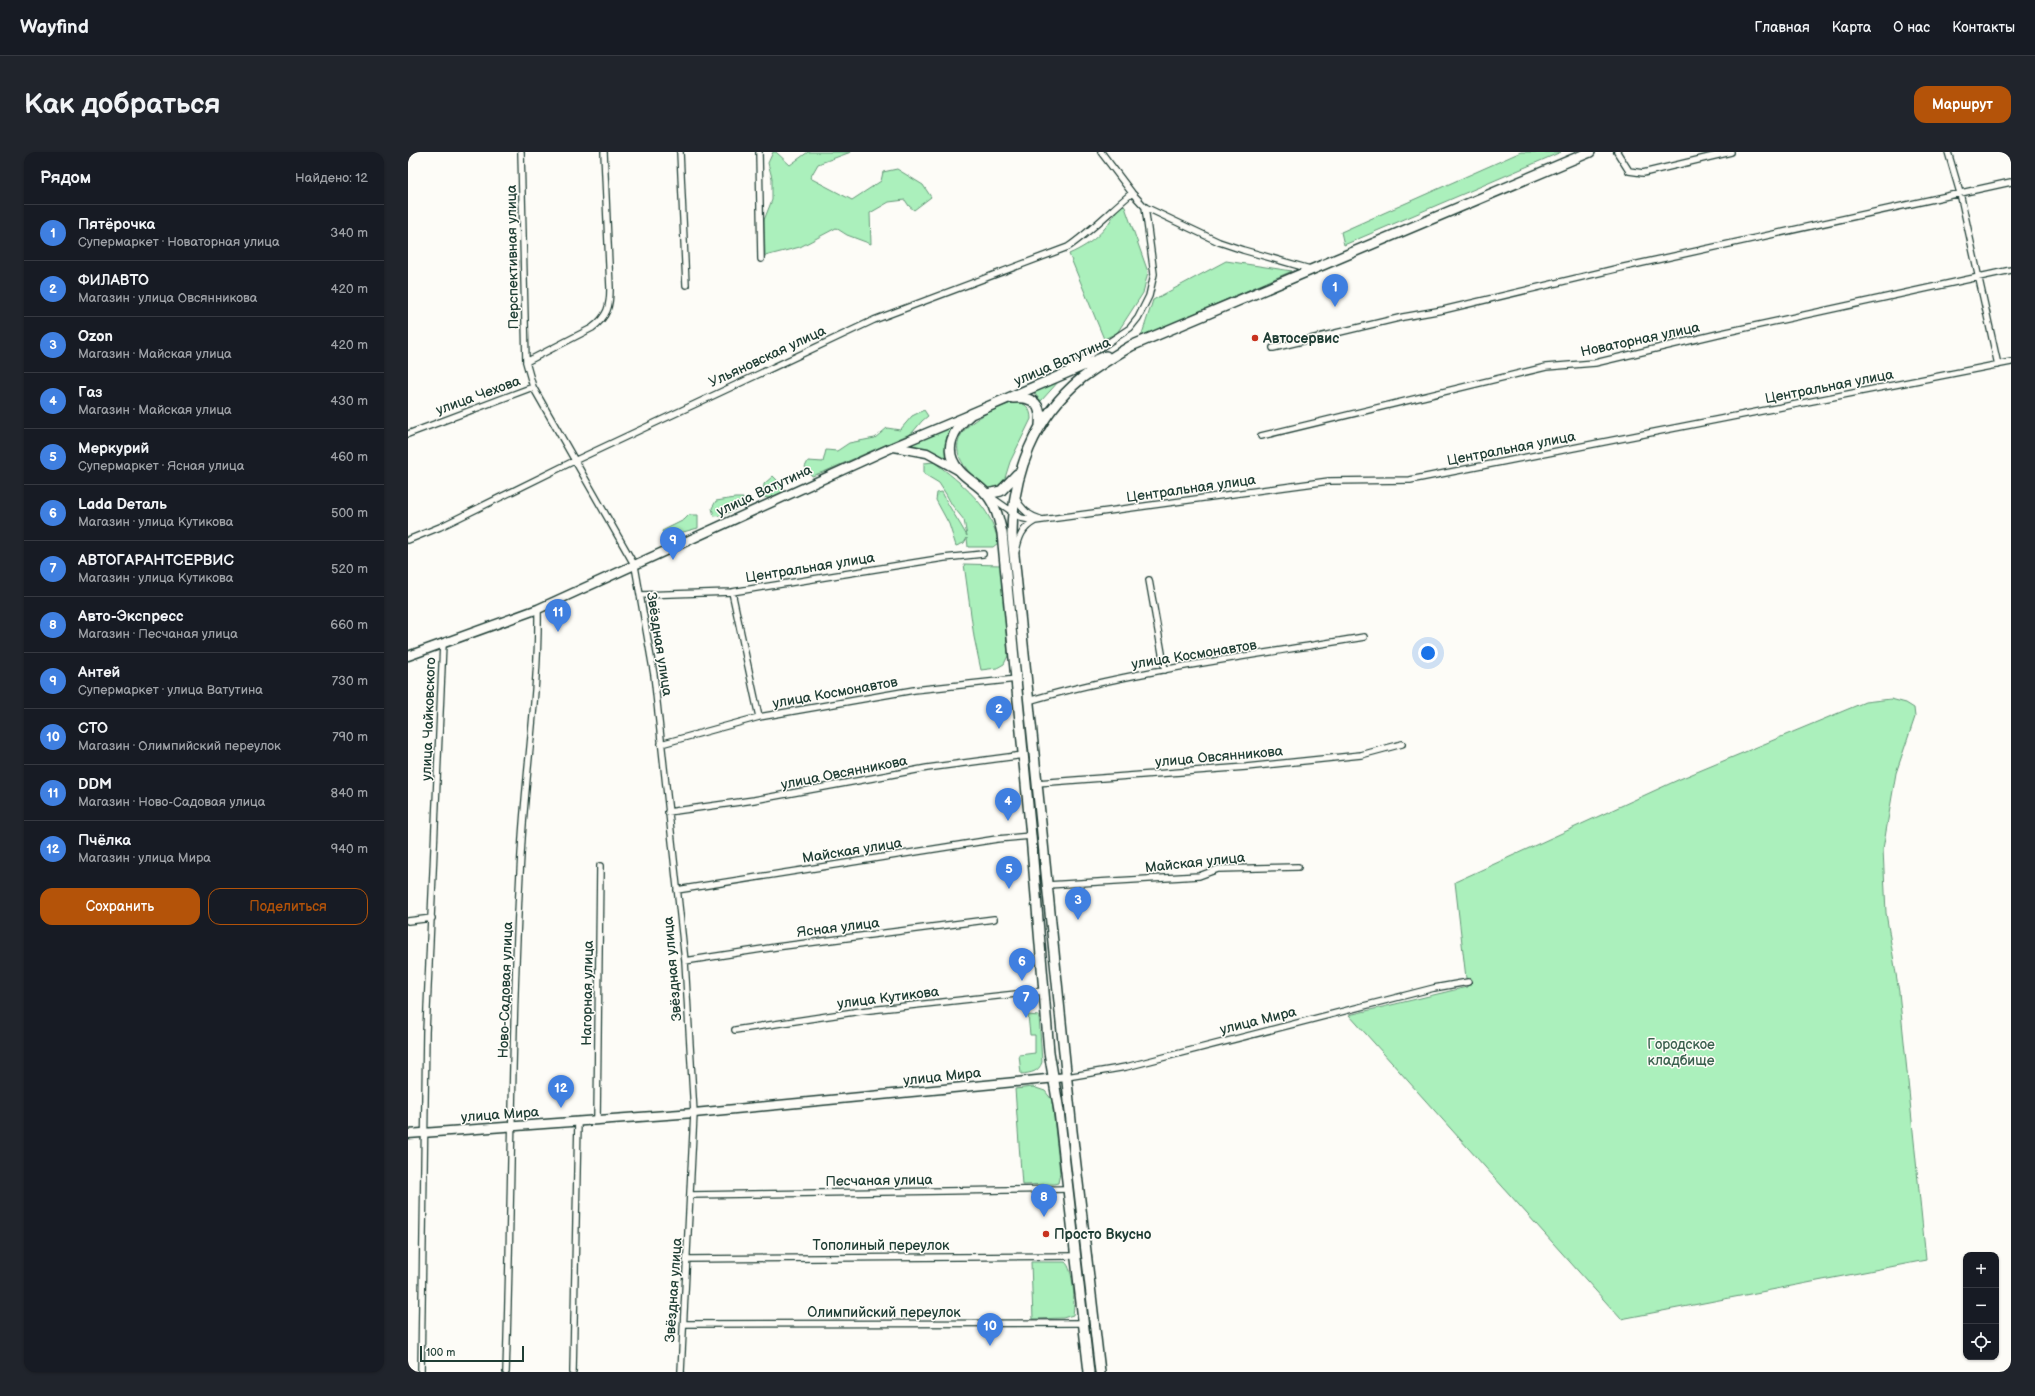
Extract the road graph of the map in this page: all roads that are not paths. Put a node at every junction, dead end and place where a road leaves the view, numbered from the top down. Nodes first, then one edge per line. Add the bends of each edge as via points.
1 (521, 152) edge
2 (604, 152) edge
3 (680, 152) edge
4 (759, 152) edge
5 (1101, 152) edge
6 (1590, 152) edge
7 (1617, 152) edge
8 (1731, 152) edge
9 (1948, 152) edge
10 (2011, 182) edge
11 (1132, 193) junction
12 (1960, 193) junction
13 (1145, 207) junction
14 (761, 259) dead end
15 (1310, 269) junction
16 (2011, 270) edge
17 (1978, 277) junction
18 (686, 285) dead end
19 (1131, 346) junction
20 (1273, 348) dead end
21 (526, 362) junction
22 (2011, 362) edge
23 (1998, 365) junction
24 (1058, 378) junction
25 (534, 387) junction
26 (1009, 399) junction
27 (971, 414) junction
28 (1040, 427) junction
29 (408, 434) edge
30 (1261, 436) dead end
31 (893, 447) junction
32 (574, 461) junction
33 (958, 470) junction
34 (1020, 470) junction
35 (987, 494) junction
36 (1015, 494) junction
37 (1012, 513) junction
38 (1044, 520) junction
39 (1035, 521) junction
40 (408, 540) edge
41 (983, 554) dead end
42 (1015, 555) junction
43 (635, 566) junction
44 (1149, 580) dead end
45 (732, 592) junction
46 (640, 595) junction
47 (538, 608) junction
48 (1364, 637) dead end
49 (443, 643) junction
50 (408, 656) edge
51 (1165, 670) junction
52 (1017, 679) junction
53 (1028, 701) junction
54 (759, 717) junction
55 (661, 744) junction
56 (1402, 744) dead end
57 (1024, 755) junction
58 (1037, 783) junction
59 (668, 812) junction
60 (1031, 836) junction
61 (600, 866) dead end
62 (1298, 867) dead end
63 (1047, 885) junction
64 (677, 890) junction
65 (432, 918) junction
66 (994, 919) dead end
67 (408, 921) edge
68 (685, 961) junction
69 (1468, 982) dead end
70 (1043, 991) junction
71 (735, 1030) dead end
72 (1067, 1077) junction
73 (1053, 1078) junction
74 (694, 1113) junction
75 (597, 1120) junction
76 (578, 1121) junction
77 (512, 1127) junction
78 (425, 1133) junction
79 (408, 1134) edge
80 (1068, 1189) junction
81 (690, 1195) junction
82 (1076, 1256) junction
83 (687, 1259) junction
84 (1083, 1323) junction
85 (684, 1324) junction
86 (421, 1372) edge
87 (506, 1372) edge
88 (572, 1372) edge
89 (681, 1372) edge
90 (1089, 1372) edge
91 (1100, 1372) edge

1 - 21 street, Перспективная улица
2 - 21 street via 609,308 600,322 592,328
3 - 18 street
4 - 14 street
5 - 11 street
6 - 15 main road
7 - 8 street via 1629,172 1643,173
9 - 12 street
10 - 12 street
11 - 13 street
11 - 32 street, Ульяновская улица via 1068,247 874,320
12 - 17 street
12 - 20 street
13 - 15 street via 1219,242
13 - 24 street via 1154,274 1147,302 1130,328
15 - 19 main road
16 - 17 street, Новаторная улица
17 - 23 street
17 - 30 street, Новаторная улица via 1595,363 1546,367
19 - 24 main road, улица Ватутина
19 - 28 main road via 1082,378 1053,408
21 - 25 street, Перспективная улица
22 - 23 street, Центральная улица
23 - 38 street, Центральная улица via 1410,480 1329,481
24 - 26 main road, улица Ватутина
25 - 29 street, улица Чехова
25 - 32 street, Перспективная улица
26 - 27 main road, улица Ватутина
26 - 28 main road via 1022,398 1035,404 1041,415
27 - 31 main road, улица Ватутина
27 - 33 main road via 956,429 951,441 952,455
28 - 34 main road
31 - 33 main road via 927,453
31 - 43 main road, улица Ватутина
32 - 40 street, Ульяновская улица via 440,527
32 - 43 street, Перспективная улица
33 - 35 main road
34 - 35 main road via 1006,488 997,493
34 - 36 main road
35 - 37 street, Центральная улица
35 - 52 main road via 994,506 1002,533
36 - 37 main road
36 - 38 street via 1027,513
37 - 39 street, Центральная улица
37 - 42 main road
38 - 39 street, Центральная улица
39 - 42 street via 1019,536
41 - 45 street, Центральная улица
42 - 53 main road
43 - 46 street, Звёздная улица
43 - 47 main road, улица Ватутина
44 - 51 street
45 - 46 street, Центральная улица
45 - 54 street
46 - 55 street, Звёздная улица via 654,675
47 - 49 main road, улица Ватутина
47 - 77 street, Ново-Садовая улица via 538,646 522,838
48 - 51 street, улица Космонавтов
49 - 50 main road, улица Ватутина
49 - 65 street, улица Чайковского
51 - 53 street, улица Космонавтов via 1073,688
52 - 54 street, улица Космонавтов via 914,690
52 - 57 main road
53 - 58 main road
54 - 55 street, улица Космонавтов
55 - 59 street, Звёздная улица
56 - 58 street, улица Овсянникова via 1361,754 1246,767
57 - 59 street, улица Овсянникова via 927,768 754,800
57 - 60 main road
58 - 63 main road
59 - 64 street, Звёздная улица
60 - 64 street, Майская улица via 997,839
60 - 70 main road
61 - 75 street, Нагорная улица
62 - 63 street, Майская улица via 1218,869 1199,876
63 - 72 main road
64 - 68 street, Звёздная улица
65 - 67 street
65 - 78 street, улица Чайковского via 426,1032
66 - 68 street, Ясная улица
68 - 74 street, Звёздная улица
69 - 72 street, улица Мира via 1434,988 1126,1067
70 - 71 street, улица Кутикова via 861,1012
70 - 73 main road
72 - 73 main road, улица Мира
72 - 91 main road
73 - 74 main road, улица Мира
73 - 80 main road
74 - 75 main road, улица Мира
74 - 81 street, Звёздная улица
75 - 76 main road, улица Мира
76 - 77 main road, улица Мира
76 - 88 street
77 - 78 main road, улица Мира
77 - 87 street, Ново-Садовая улица
78 - 79 main road, улица Мира
78 - 86 street, улица Чайковского
80 - 81 street, Песчаная улица
80 - 82 main road
81 - 83 street, Звёздная улица
82 - 83 street, Тополиный переулок
82 - 84 main road
83 - 85 street, Звёздная улица
84 - 85 street, Олимпийский переулок
84 - 90 main road
85 - 89 street, Звёздная улица

